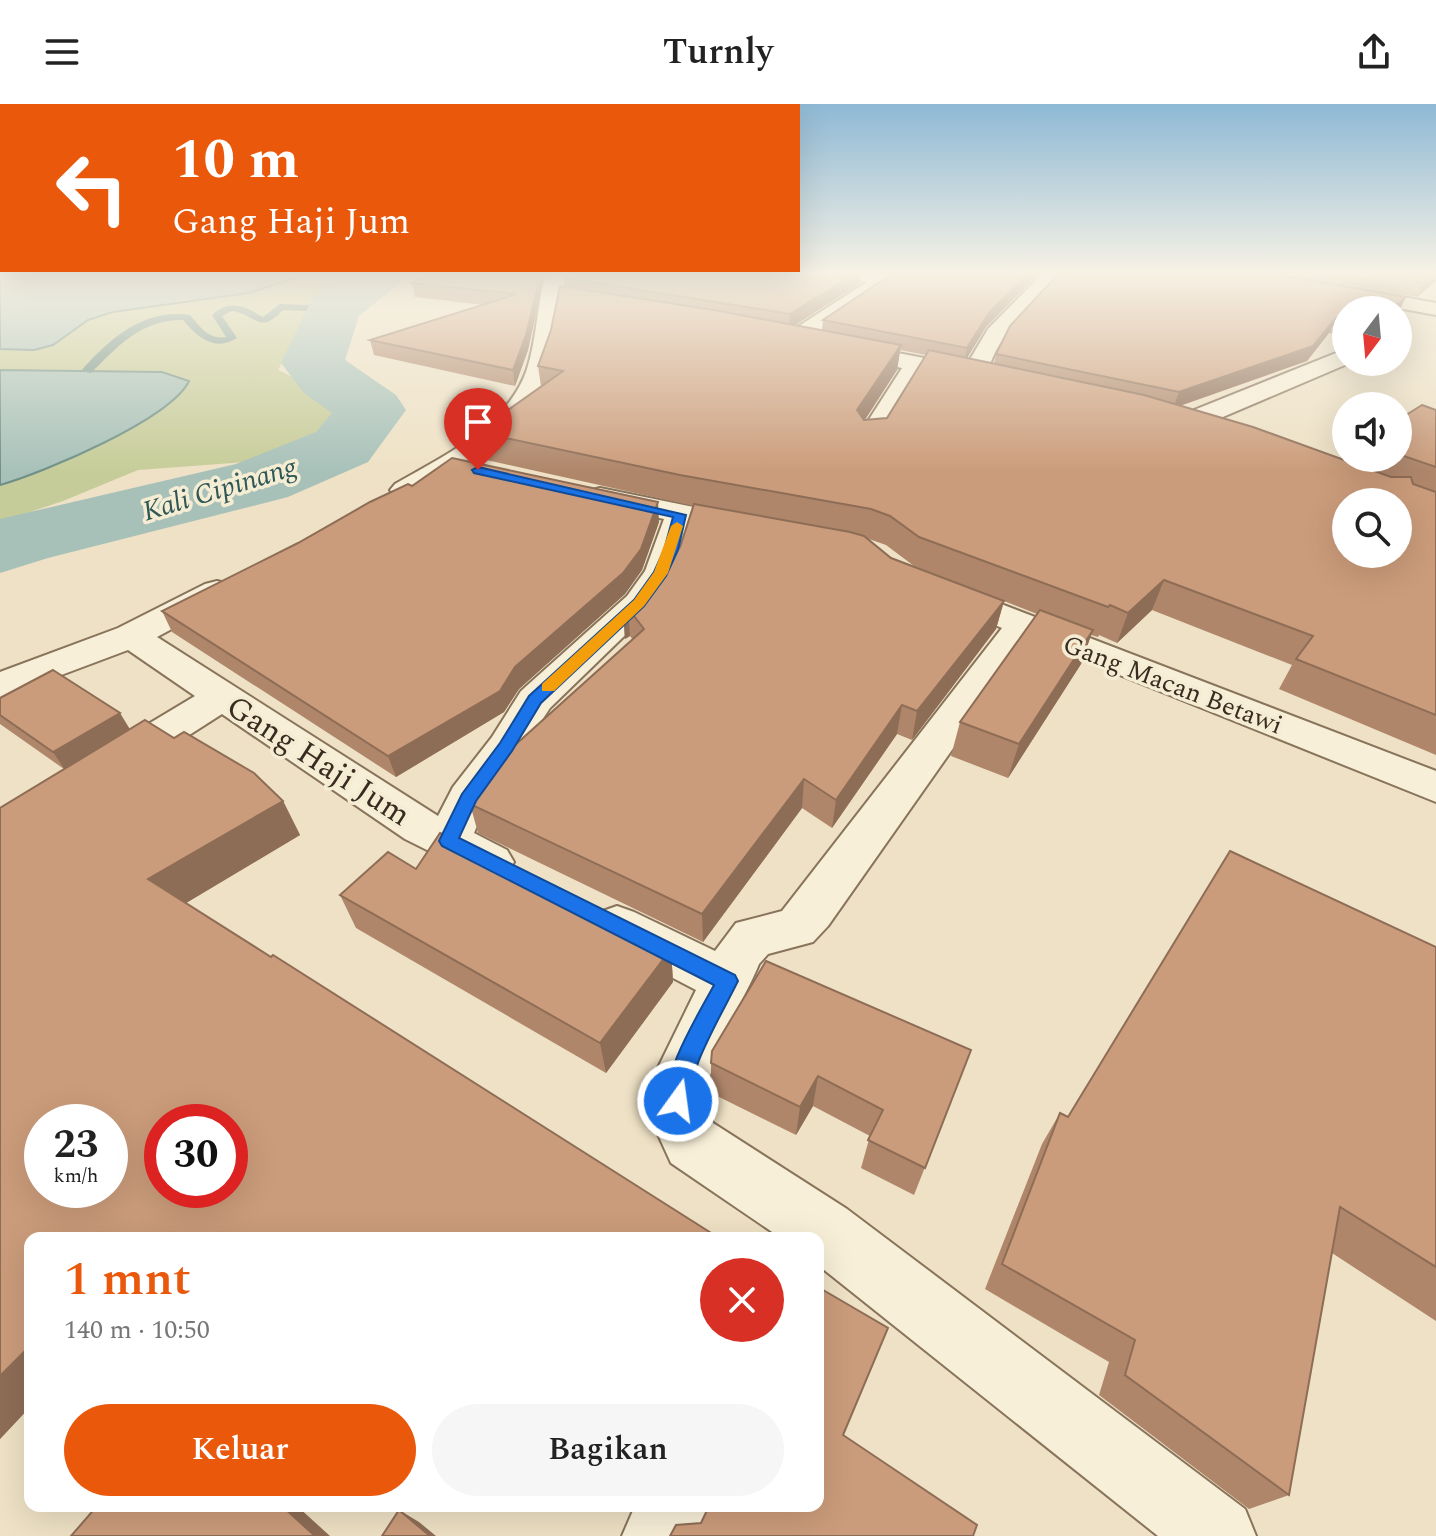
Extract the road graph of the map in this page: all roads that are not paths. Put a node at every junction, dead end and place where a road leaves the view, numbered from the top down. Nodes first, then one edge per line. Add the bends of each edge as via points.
1 (548, 339) edge
2 (787, 339) edge
3 (995, 339) edge
4 (793, 340) joint
5 (1332, 362) edge
6 (917, 364) junction
7 (975, 375) junction
8 (1004, 381) edge
9 (1160, 416) edge
10 (1188, 422) junction
11 (1217, 433) edge
12 (871, 438) edge
13 (449, 464) junction
14 (495, 474) edge
15 (572, 491) edge
16 (384, 502) edge
17 (680, 515) junction
18 (779, 532) edge
19 (241, 579) edge
20 (914, 581) edge
21 (1022, 625) junction
22 (131, 636) junction
23 (0, 686) edge
24 (221, 697) junction
25 (78, 785) edge
26 (1436, 787) edge
27 (448, 841) junction
28 (532, 883) edge
29 (574, 904) edge
30 (727, 981) junction
31 (814, 1232) edge
32 (824, 1240) edge
33 (673, 1512) edge
34 (660, 1536) edge
35 (1218, 1536) edge

1 - 13 street via 525,397 502,425
2 - 4 street
3 - 7 street via 979,359
4 - 6 street
5 - 10 street
6 - 7 street
6 - 12 street
7 - 8 street
9 - 10 street
10 - 11 street
13 - 14 street
13 - 16 street
15 - 17 street
17 - 18 street
17 - 27 street via 661,573 639,603 535,700 468,798
19 - 22 street
20 - 21 street, Gang Macan Betawi
21 - 26 street, Gang Macan Betawi
21 - 30 street via 811,912 796,928 753,937
22 - 23 street
22 - 24 street, Gang Haji Jum
24 - 25 street
24 - 27 street, Gang Haji Jum
27 - 28 street, Gang Haji Jum
29 - 30 street
30 - 31 street via 681,1078 679,1117 692,1143
32 - 35 street
33 - 34 street

